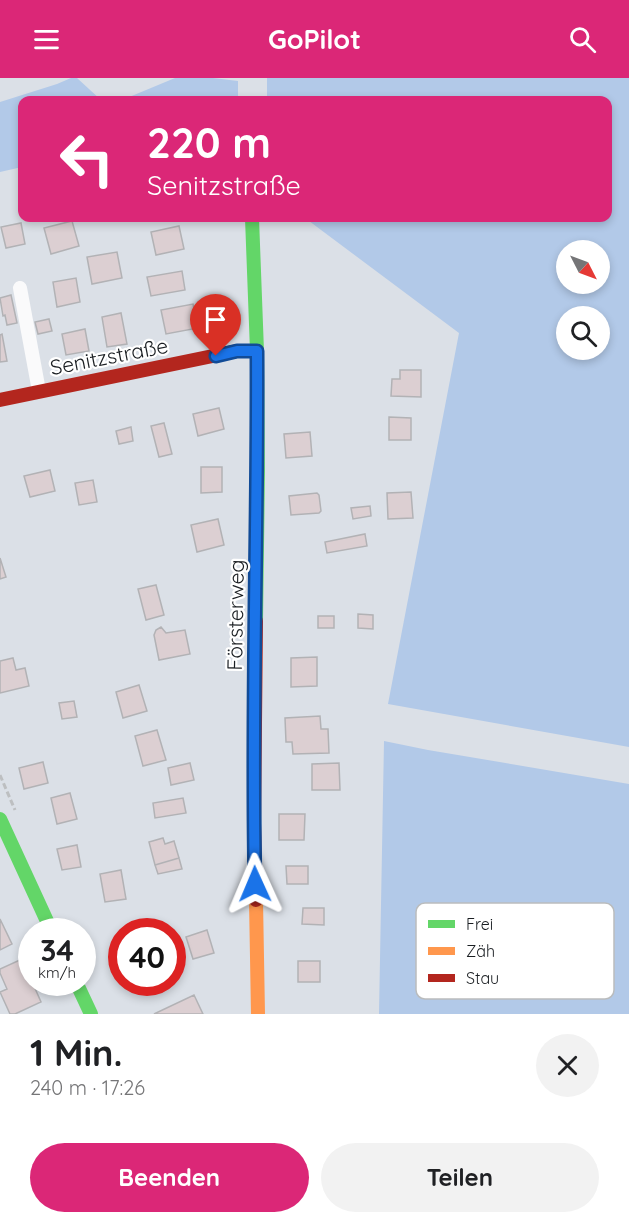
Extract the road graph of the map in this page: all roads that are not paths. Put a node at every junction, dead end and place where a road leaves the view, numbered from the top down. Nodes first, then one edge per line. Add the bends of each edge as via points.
1 (252, 222) edge
2 (20, 288) dead end
3 (257, 351) junction
4 (39, 391) junction
5 (0, 400) edge
6 (0, 819) edge
7 (46, 918) edge
8 (83, 996) edge
9 (91, 1014) edge
10 (258, 1014) edge

1 - 3 street, Försterweg
2 - 4 street, Senitzstraße
3 - 4 street, Senitzstraße via 237,351
3 - 10 street, Försterweg via 254,824
4 - 5 street, Senitzstraße
6 - 7 street
8 - 9 street

